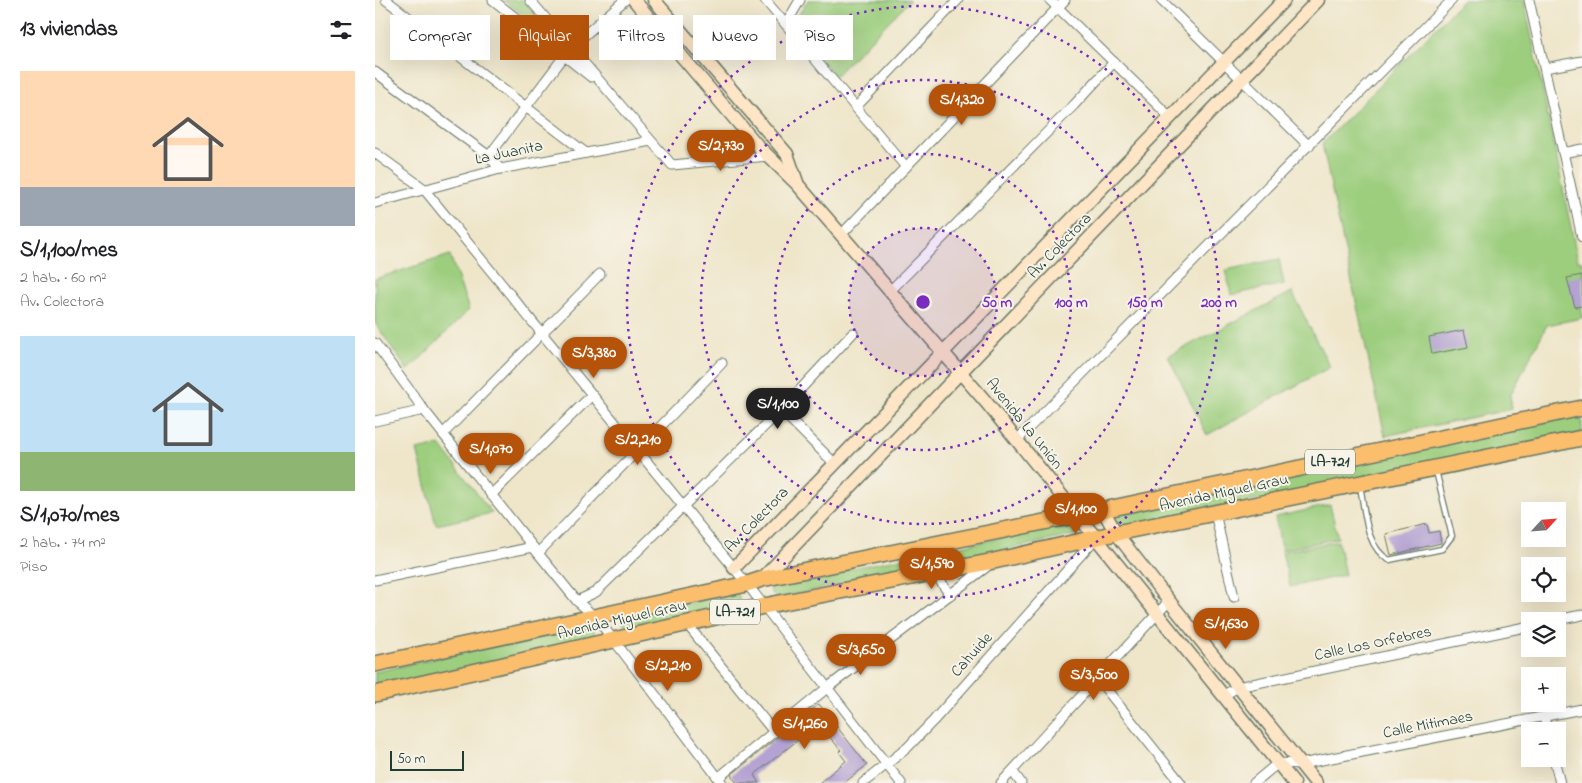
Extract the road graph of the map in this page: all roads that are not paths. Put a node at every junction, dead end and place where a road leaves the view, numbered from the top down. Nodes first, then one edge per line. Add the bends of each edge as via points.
1 (386, 0) edge
2 (493, 0) edge
3 (530, 0) edge
4 (625, 0) edge
5 (634, 0) edge
6 (654, 0) edge
7 (765, 0) edge
8 (800, 0) edge
9 (957, 0) edge
10 (1049, 0) edge
11 (1065, 0) edge
12 (1161, 0) edge
13 (1318, 0) edge
14 (1452, 0) edge
15 (1529, 0) edge
16 (1279, 2) edge
17 (1058, 7) junction
18 (513, 15) edge
19 (543, 15) edge
20 (791, 15) edge
21 (786, 24) edge
22 (589, 31) edge
23 (561, 60) edge
24 (571, 60) edge
25 (582, 60) edge
26 (816, 60) edge
27 (1225, 61) junction
28 (1582, 61) edge
29 (1114, 62) junction
30 (1545, 68) junction
31 (375, 72) edge
32 (1243, 78) junction
33 (613, 97) junction
34 (856, 107) junction
35 (526, 108) junction
36 (1171, 118) junction
37 (651, 141) junction
38 (1309, 146) junction
39 (1582, 149) edge
40 (375, 153) edge
41 (1563, 153) junction
42 (586, 154) junction
43 (489, 156) junction
44 (768, 156) junction
45 (905, 167) junction
46 (500, 169) junction
47 (797, 184) junction
48 (423, 188) junction
49 (375, 203) edge
50 (841, 235) junction
51 (1582, 237) edge
52 (600, 274) dead end
53 (890, 291) junction
54 (542, 333) junction
55 (853, 333) dead end
56 (375, 343) edge
57 (942, 351) junction
58 (722, 363) dead end
59 (961, 373) junction
60 (592, 395) junction
61 (1582, 408) edge
62 (424, 410) junction
63 (781, 410) junction
64 (375, 421) edge
65 (443, 434) junction
66 (1582, 438) edge
67 (1017, 440) junction
68 (638, 450) junction
69 (834, 463) junction
70 (1436, 468) junction
71 (1359, 483) junction
72 (491, 494) junction
73 (683, 507) junction
74 (1103, 510) junction
75 (1215, 513) junction
76 (1078, 516) junction
77 (1116, 533) junction
78 (1096, 538) junction
79 (535, 550) junction
80 (994, 561) junction
81 (734, 568) junction
82 (934, 572) junction
83 (762, 579) junction
84 (375, 580) edge
85 (747, 584) junction
86 (949, 595) junction
87 (1234, 597) dead end
88 (577, 601) junction
89 (1169, 601) junction
90 (764, 606) junction
91 (1158, 614) junction
92 (1582, 615) edge
93 (595, 617) junction
94 (1566, 618) edge
95 (686, 623) junction
96 (1521, 628) edge
97 (613, 639) junction
98 (375, 662) edge
99 (1098, 679) junction
100 (1239, 687) junction
101 (827, 688) junction
102 (375, 694) edge
103 (1224, 695) junction
104 (1582, 709) edge
105 (1544, 718) junction
106 (1545, 722) edge
107 (773, 732) junction
108 (1278, 763) junction
109 (1301, 764) junction
110 (886, 765) junction
111 (1556, 767) edge
112 (1013, 772) junction
113 (720, 780) edge
114 (863, 783) edge
115 (901, 783) edge
116 (1001, 783) edge
117 (1021, 783) edge
118 (1181, 783) edge
119 (1254, 783) edge
120 (1294, 783) edge
121 (1316, 783) edge
122 (1560, 783) edge

1 - 35 street
2 - 18 street
3 - 19 street
4 - 22 street
5 - 44 street, Avenida La Unión
6 - 47 street, Avenida La Unión via 787,154
7 - 21 street
8 - 20 street
9 - 34 street
10 - 17 street
11 - 17 street
12 - 27 street
13 - 32 street, Av. Colectora
14 - 38 street
15 - 30 street
16 - 27 street, Av. Colectora
17 - 29 street
17 - 45 street
23 - 35 street
24 - 33 street
25 - 33 street
26 - 34 street
27 - 32 street
27 - 36 street, Av. Colectora
28 - 30 street
29 - 36 street
29 - 53 street
30 - 41 street
31 - 43 street
32 - 38 street
32 - 59 street, Av. Colectora
33 - 37 street
34 - 45 street
35 - 42 street
35 - 43 street
36 - 57 street, Av. Colectora
37 - 42 street, La Juanita
37 - 44 street via 672,165
38 - 67 street
39 - 41 street
40 - 48 street
41 - 51 street
42 - 46 street, La Juanita
43 - 46 street
44 - 47 street, Avenida La Unión
45 - 50 street
46 - 48 street, La Juanita
47 - 50 street, Avenida La Unión
48 - 49 street, La Juanita
48 - 54 street
50 - 53 street, Avenida La Unión
52 - 54 street
53 - 57 street, Avenida La Unión
54 - 60 street
54 - 65 street
55 - 63 street
56 - 62 street
57 - 59 street, Avenida La Unión
57 - 69 street, Av. Colectora
58 - 68 street
59 - 67 street, Avenida La Unión
59 - 83 street, Av. Colectora
60 - 68 street
60 - 72 street
61 - 74 main road, Avenida Miguel Grau / LA-721
62 - 64 street
62 - 65 street
63 - 69 street
63 - 73 street
65 - 72 street
66 - 70 main road, Avenida Miguel Grau / LA-721
67 - 76 street, Avenida La Unión
68 - 73 street
68 - 79 street
69 - 81 street, Av. Colectora
70 - 71 main road, Avenida Miguel Grau / LA-721
70 - 71 lane via 1452,536 1442,549 1389,560 1383,557 1370,535
71 - 75 main road, Avenida Miguel Grau / LA-721
72 - 79 street
73 - 81 street
73 - 88 street via 596,592
74 - 76 main road, Avenida Miguel Grau / LA-721
74 - 77 street
75 - 77 main road, Avenida Miguel Grau / LA-721
75 - 87 street
76 - 78 street, Avenida La Unión
76 - 83 main road, Avenida Miguel Grau / LA-721
77 - 78 main road, Avenida Miguel Grau / LA-721
77 - 89 street
78 - 80 main road, Avenida Miguel Grau / LA-721
78 - 91 street, Avenida La Unión
78 - 110 street, Cahuide via 935,720
79 - 84 street
79 - 88 street
80 - 82 main road, Avenida Miguel Grau / LA-721
80 - 86 street
81 - 85 street
82 - 86 street
82 - 90 main road, Avenida Miguel Grau / LA-721
83 - 85 main road, Avenida Miguel Grau / LA-721
85 - 90 street
85 - 93 main road, Avenida Miguel Grau / LA-721
86 - 101 street
88 - 93 street
89 - 91 street
89 - 100 street
90 - 95 main road, Avenida Miguel Grau / LA-721
90 - 101 street
91 - 99 street
91 - 103 street, Avenida La Unión
92 - 94 street
93 - 97 street
93 - 98 main road, Avenida Miguel Grau / LA-721
95 - 97 main road, Avenida Miguel Grau / LA-721
95 - 107 street
96 - 100 street, Calle Los Orfebres
97 - 102 main road, Avenida Miguel Grau / LA-721
97 - 113 street
99 - 112 street
99 - 118 street
100 - 103 street, Calle Los Orfebres
100 - 109 street
101 - 107 street
101 - 110 street
103 - 108 street, Avenida La Unión
104 - 105 street, Calle Mitimaes
105 - 106 street
105 - 109 street, Calle Mitimaes
107 - 113 street
108 - 109 street, Calle Mitimaes
108 - 119 street
108 - 120 street, Avenida La Unión
109 - 121 street
110 - 114 street, Cahuide
110 - 115 street
111 - 122 street
112 - 116 street
112 - 117 street

